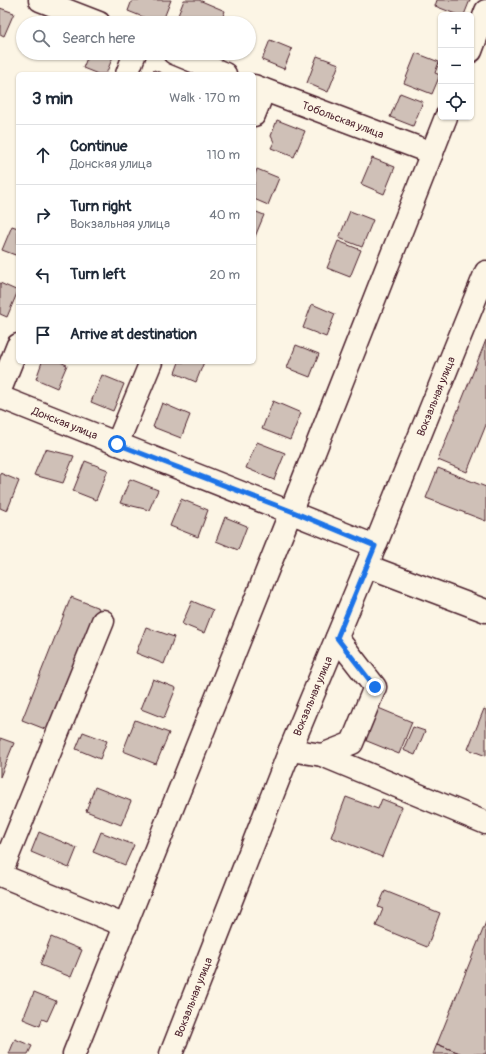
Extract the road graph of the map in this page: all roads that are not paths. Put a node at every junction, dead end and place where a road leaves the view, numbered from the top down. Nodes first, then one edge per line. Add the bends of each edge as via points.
1 (40, 0) edge
2 (486, 11) edge
3 (81, 16) edge
4 (472, 48) edge
5 (133, 60) edge
6 (191, 60) edge
7 (128, 72) edge
8 (220, 72) edge
9 (259, 88) edge
10 (256, 104) edge
11 (445, 120) edge
12 (432, 153) junction
13 (486, 272) edge
14 (16, 350) edge
15 (150, 364) edge
16 (0, 390) edge
17 (0, 397) edge
18 (117, 444) junction
19 (291, 511) junction
20 (375, 546) junction
21 (367, 566) junction
22 (486, 611) edge
23 (103, 621) dead end
24 (337, 638) junction
25 (290, 750) junction
26 (322, 755) junction
27 (486, 823) edge
28 (8, 832) edge
29 (126, 926) junction
30 (74, 1054) edge
31 (171, 1054) edge

1 - 3 street
2 - 4 street
5 - 7 street
6 - 8 street
9 - 10 street
9 - 12 street, Тобольская улица
11 - 12 street
12 - 19 street
13 - 20 street, Вокзальная улица
14 - 16 street
15 - 18 street
17 - 18 street, Донская улица
18 - 19 street, Донская улица
19 - 20 street, Донская улица
19 - 29 street
20 - 21 street, Вокзальная улица
21 - 22 street
21 - 24 street, Вокзальная улица
23 - 28 street
24 - 25 street, Вокзальная улица
24 - 26 street via 375,687 352,743
25 - 26 street
25 - 31 street, Вокзальная улица
26 - 27 street
28 - 29 street via 0,875
29 - 30 street

